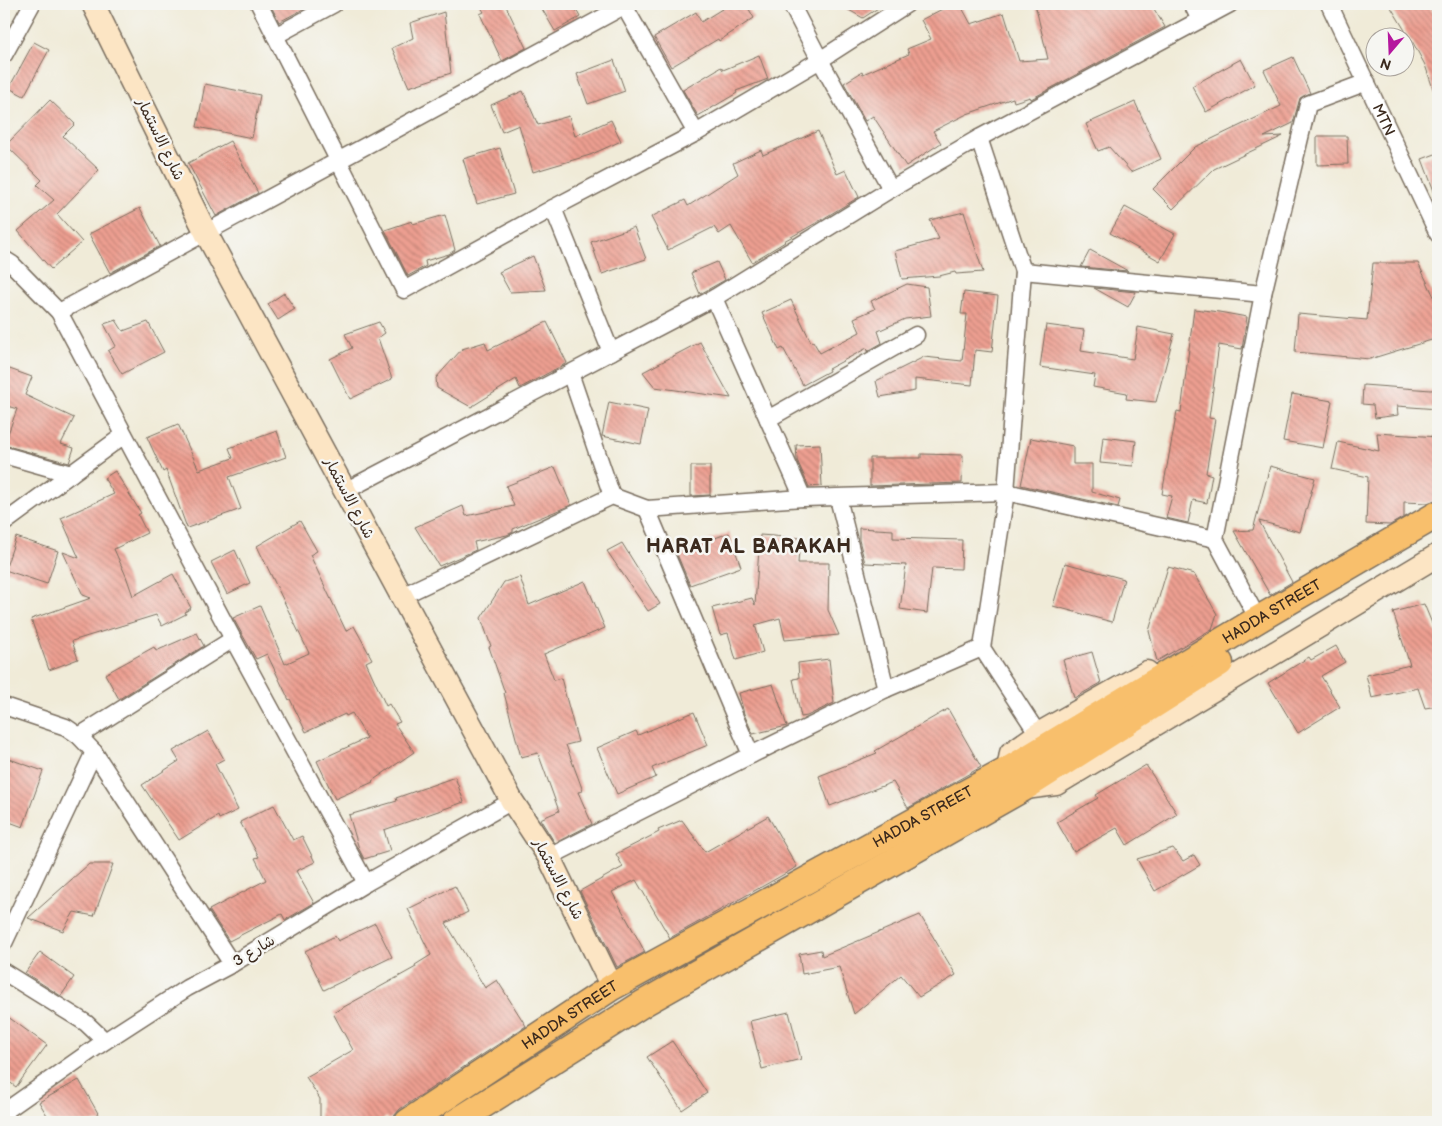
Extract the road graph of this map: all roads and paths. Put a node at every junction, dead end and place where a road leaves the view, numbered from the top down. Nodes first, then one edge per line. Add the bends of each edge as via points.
1 (32, 4) edge
2 (93, 4) edge
3 (259, 4) edge
4 (334, 4) edge
5 (791, 4) edge
6 (907, 4) edge
7 (1192, 4) edge
8 (1230, 4) edge
9 (1329, 4) edge
10 (624, 5) edge
11 (1200, 20) junction
12 (275, 36) junction
13 (4, 54) edge
14 (820, 60) junction
15 (1367, 82) junction
16 (696, 133) junction
17 (979, 138) junction
18 (338, 161) junction
19 (891, 189) junction
20 (553, 208) junction
21 (206, 232) junction
22 (1438, 234) edge
23 (4, 259) edge
24 (1023, 271) junction
25 (1263, 294) junction
26 (714, 298) junction
27 (58, 312) junction
28 (916, 336) dead end
29 (611, 352) junction
30 (570, 373) junction
31 (768, 419) junction
32 (124, 436) junction
33 (4, 455) edge
34 (71, 474) junction
35 (345, 491) junction
36 (1006, 492) junction
37 (612, 496) junction
38 (803, 498) junction
39 (838, 498) junction
40 (1438, 505) edge
41 (647, 509) junction
42 (1438, 514) edge
43 (4, 523) edge
44 (1438, 529) edge
45 (1215, 538) junction
46 (1438, 555) edge
47 (402, 596) junction
48 (1253, 610) junction
49 (233, 639) junction
50 (982, 648) junction
51 (886, 689) junction
52 (4, 706) edge
53 (1038, 734) junction
54 (79, 736) junction
55 (94, 752) junction
56 (751, 755) junction
57 (1015, 779) junction
58 (512, 801) junction
59 (549, 857) junction
60 (366, 883) junction
61 (4, 943) edge
62 (232, 964) junction
63 (4, 972) edge
64 (612, 987) junction
65 (105, 1041) junction
66 (4, 1112) edge
67 (408, 1122) edge
68 (456, 1122) edge

1 - 13 street
2 - 21 street, شارع الاستثمار
3 - 12 street
4 - 12 street
5 - 14 street
6 - 14 street
7 - 11 street
8 - 11 street
9 - 15 street, MTN
10 - 16 street
10 - 18 street
11 - 17 street
12 - 18 street
14 - 16 street
14 - 19 street
15 - 22 street, MTN
15 - 25 street via 1308,104
16 - 20 street
17 - 19 street
17 - 24 street
18 - 20 street via 404,290
18 - 21 street
19 - 26 street
20 - 29 street
21 - 27 street
21 - 35 street, شارع الاستثمار
23 - 27 street
24 - 25 street
24 - 36 street
25 - 45 street
26 - 29 street
26 - 31 street
27 - 32 street
28 - 31 street
29 - 30 street
30 - 35 street
30 - 37 street
31 - 38 street
32 - 34 street
32 - 49 street
33 - 34 street
34 - 43 street
35 - 47 street, شارع الاستثمار
36 - 39 street
36 - 45 street
36 - 50 street
37 - 41 street
37 - 47 street
38 - 39 street
38 - 41 street
39 - 51 street
40 - 48 street
41 - 56 street
42 - 57 main road, HADDA STREET via 1266,615
44 - 57 main road, HADDA STREET via 1267,633
45 - 48 street
46 - 57 street via 1056,784
47 - 58 street, شارع الاستثمار
48 - 53 street
49 - 54 street
49 - 60 street
50 - 51 street
50 - 53 street
51 - 56 street
52 - 54 street via 66,727
53 - 57 street via 1011,753
54 - 55 street
55 - 61 street
55 - 62 street
56 - 59 street
57 - 64 main road, HADDA STREET
57 - 68 main road, HADDA STREET via 644,1003
58 - 59 street, شارع الاستثمار
58 - 60 street, شارع 3
59 - 64 street, شارع الاستثمار
60 - 62 street, شارع 3
62 - 65 street, شارع 3 via 187,988
63 - 65 street via 86,1023
64 - 67 main road, HADDA STREET
65 - 66 street, شارع 3

